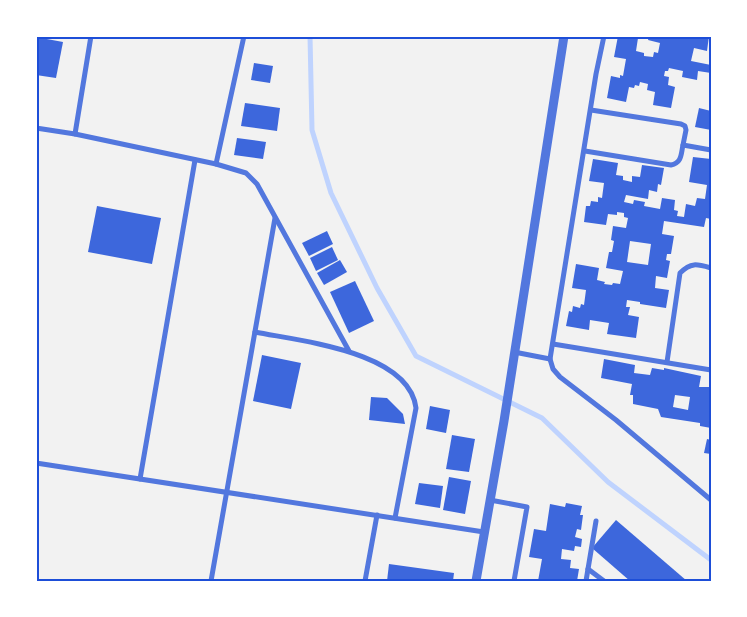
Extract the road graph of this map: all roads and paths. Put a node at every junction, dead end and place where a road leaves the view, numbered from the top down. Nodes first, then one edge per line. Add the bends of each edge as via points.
1 (91, 36) edge
2 (244, 36) edge
3 (564, 36) edge
4 (604, 36) edge
5 (591, 110) junction
6 (36, 128) edge
7 (74, 134) junction
8 (683, 145) junction
9 (711, 150) edge
10 (584, 151) junction
11 (195, 160) junction
12 (216, 164) junction
13 (275, 218) junction
14 (711, 268) edge
15 (255, 332) junction
16 (552, 344) junction
17 (349, 351) junction
18 (514, 352) junction
19 (550, 359) junction
20 (667, 362) junction
21 (711, 370) edge
22 (36, 463) edge
23 (140, 479) junction
24 (225, 492) junction
25 (490, 500) junction
26 (711, 500) edge
27 (377, 515) junction
28 (395, 518) junction
29 (596, 520) dead end
30 (484, 532) junction
31 (588, 569) junction
32 (211, 581) edge
33 (365, 581) edge
34 (476, 581) edge
35 (514, 581) edge
36 (586, 581) edge
37 (604, 581) edge

1 - 7 street
2 - 12 street
3 - 18 street
4 - 5 street
5 - 8 street via 681,124 686,130
5 - 10 street
6 - 7 street
7 - 11 street
8 - 9 street
8 - 10 street via 680,159 671,165
10 - 16 street
11 - 12 street
11 - 23 street
12 - 13 street via 246,173 258,184
13 - 15 street
13 - 17 street
14 - 20 street via 695,264 680,272
15 - 17 street
15 - 24 street
16 - 19 street
16 - 20 street
17 - 28 street via 394,372 415,398 416,408
18 - 19 street
18 - 25 street
19 - 26 street via 560,377
20 - 21 street
22 - 23 street
23 - 24 street
24 - 27 street
24 - 32 street
25 - 30 street
25 - 35 street via 527,507
27 - 28 street
27 - 33 street
28 - 30 street
29 - 31 street
30 - 34 street
31 - 36 street
31 - 37 street

